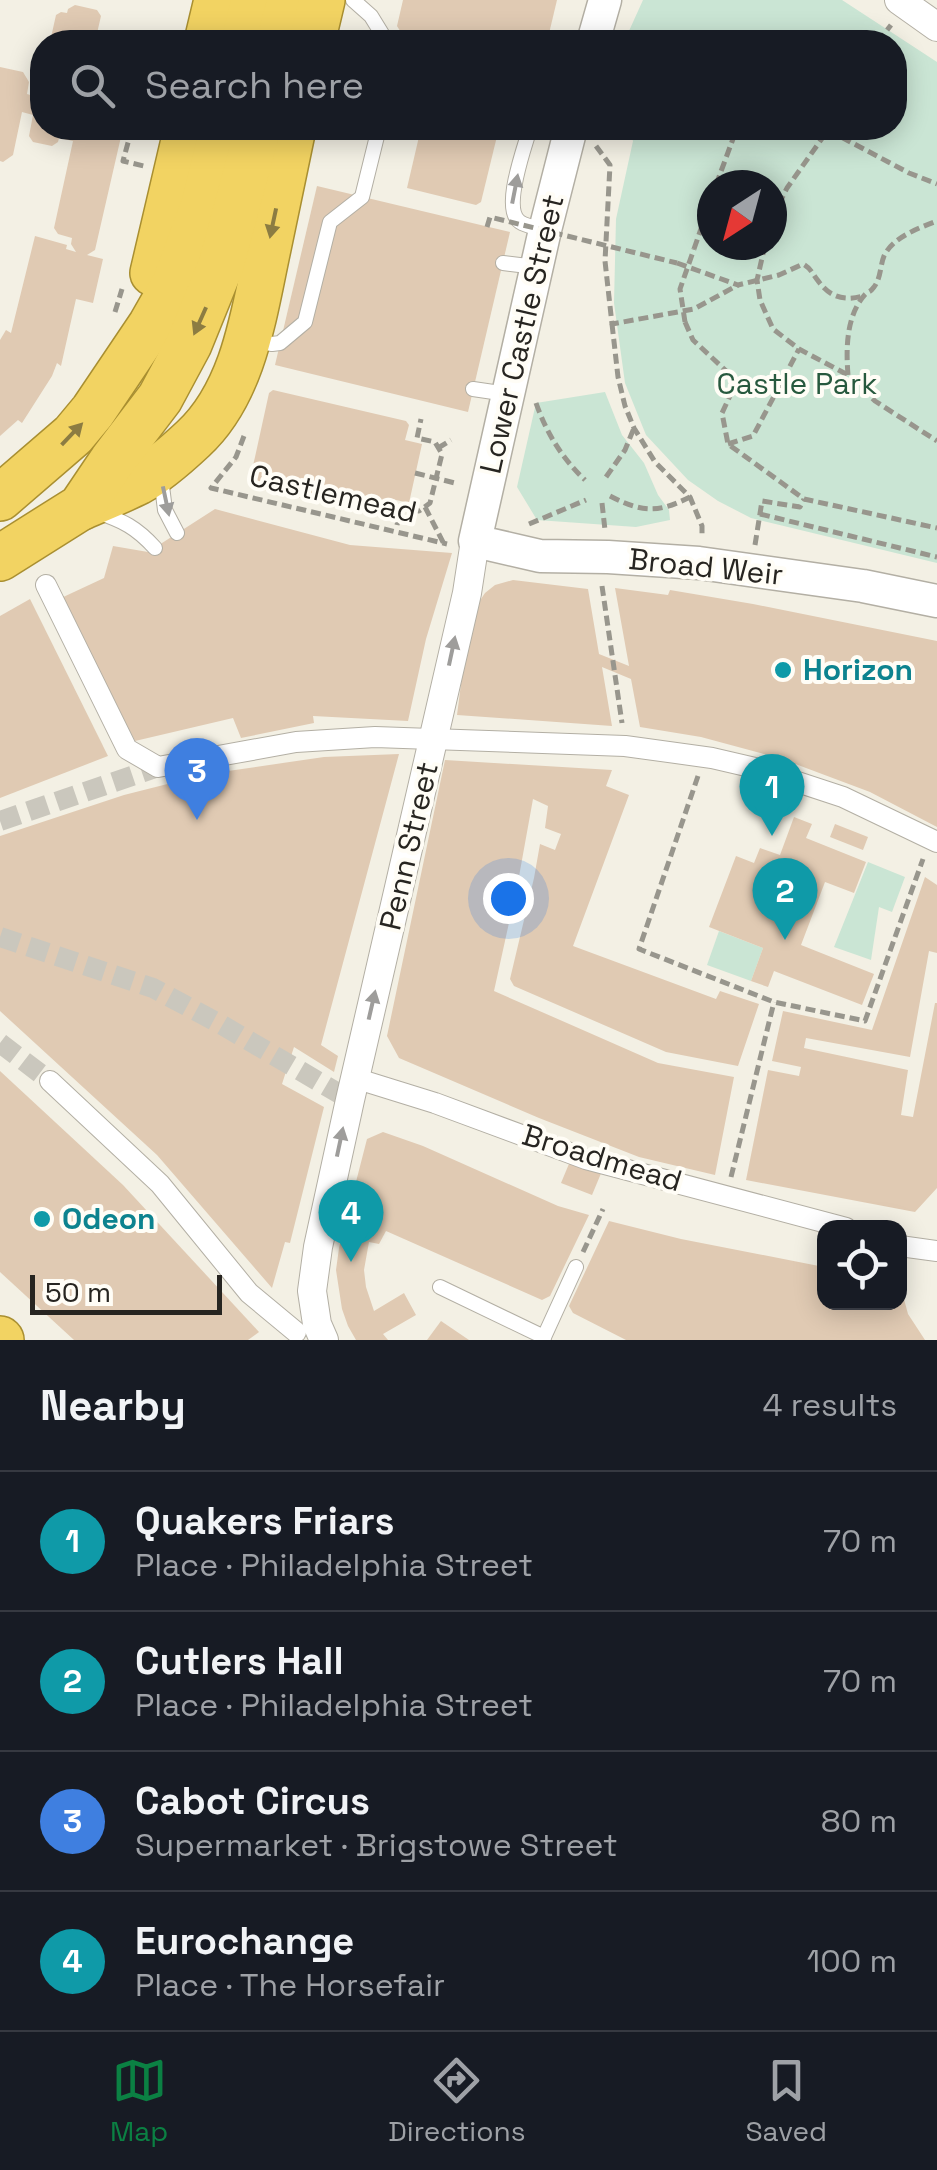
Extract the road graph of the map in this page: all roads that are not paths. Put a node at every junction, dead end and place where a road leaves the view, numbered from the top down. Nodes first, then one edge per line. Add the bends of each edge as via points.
1 (217, 0) edge
2 (254, 0) edge
3 (290, 0) edge
4 (322, 0) edge
5 (353, 0) edge
6 (899, 0) edge
7 (605, 1) edge
8 (937, 27) edge
9 (210, 30) edge
10 (247, 30) edge
11 (283, 30) edge
12 (315, 30) edge
13 (379, 30) edge
14 (597, 30) edge
15 (184, 140) edge
16 (220, 140) edge
17 (255, 140) edge
18 (290, 140) edge
19 (376, 140) edge
20 (527, 140) edge
21 (567, 140) edge
22 (544, 230) junction
23 (503, 262) dead end
24 (537, 268) junction
25 (246, 340) junction
26 (134, 353) junction
27 (473, 389) dead end
28 (520, 395) junction
29 (160, 467) junction
30 (0, 498) edge
31 (82, 507) junction
32 (178, 533) dead end
33 (460, 542) junction
34 (518, 542) junction
35 (155, 548) dead end
36 (0, 558) edge
37 (46, 584) dead end
38 (467, 593) junction
39 (937, 601) edge
40 (434, 739) junction
41 (934, 841) edge
42 (50, 1082) tunnel mouth
43 (356, 1090) junction
44 (817, 1220) edge
45 (907, 1247) edge
46 (937, 1252) edge
47 (576, 1267) road end
48 (440, 1287) dead end
49 (306, 1334) edge
50 (544, 1338) edge

1 - 9 highway
2 - 10 highway
3 - 11 highway
4 - 12 highway
5 - 13 lane
6 - 8 street
7 - 14 street
15 - 26 highway
16 - 26 highway via 175,283
17 -> 31 highway via 222,265 189,344 160,398
18 -> 25 highway
19 - 25 lane via 362,197 330,222 305,322 280,343
22 -> 20 lane via 513,214
21 - 22 street, Lower Castle Street
22 - 24 street, Lower Castle Street
23 - 24 lane
24 - 28 street, Lower Castle Street
25 - 29 highway via 212,418
30 -> 26 highway via 73,435
27 - 28 lane
28 - 33 street, Lower Castle Street
29 - 31 highway
29 -> 32 lane via 165,510
31 - 35 lane via 138,530
31 - 36 highway
33 - 34 street, Broad Weir
33 - 38 street, Penn Street
34 - 38 street, Penn Street
34 - 39 street, Broad Weir via 540,556 699,563
37 - 40 street via 127,749 158,767 296,742
40 -> 38 street, Penn Street
40 - 41 street via 625,746 712,758 843,796
43 -> 40 street, Penn Street
42 - 49 street via 160,1184 249,1292
43 - 44 street, Broadmead via 435,1103 586,1159
49 -> 43 street, Penn Street via 318,1247
45 - 46 street
47 - 50 lane
48 - 50 lane

